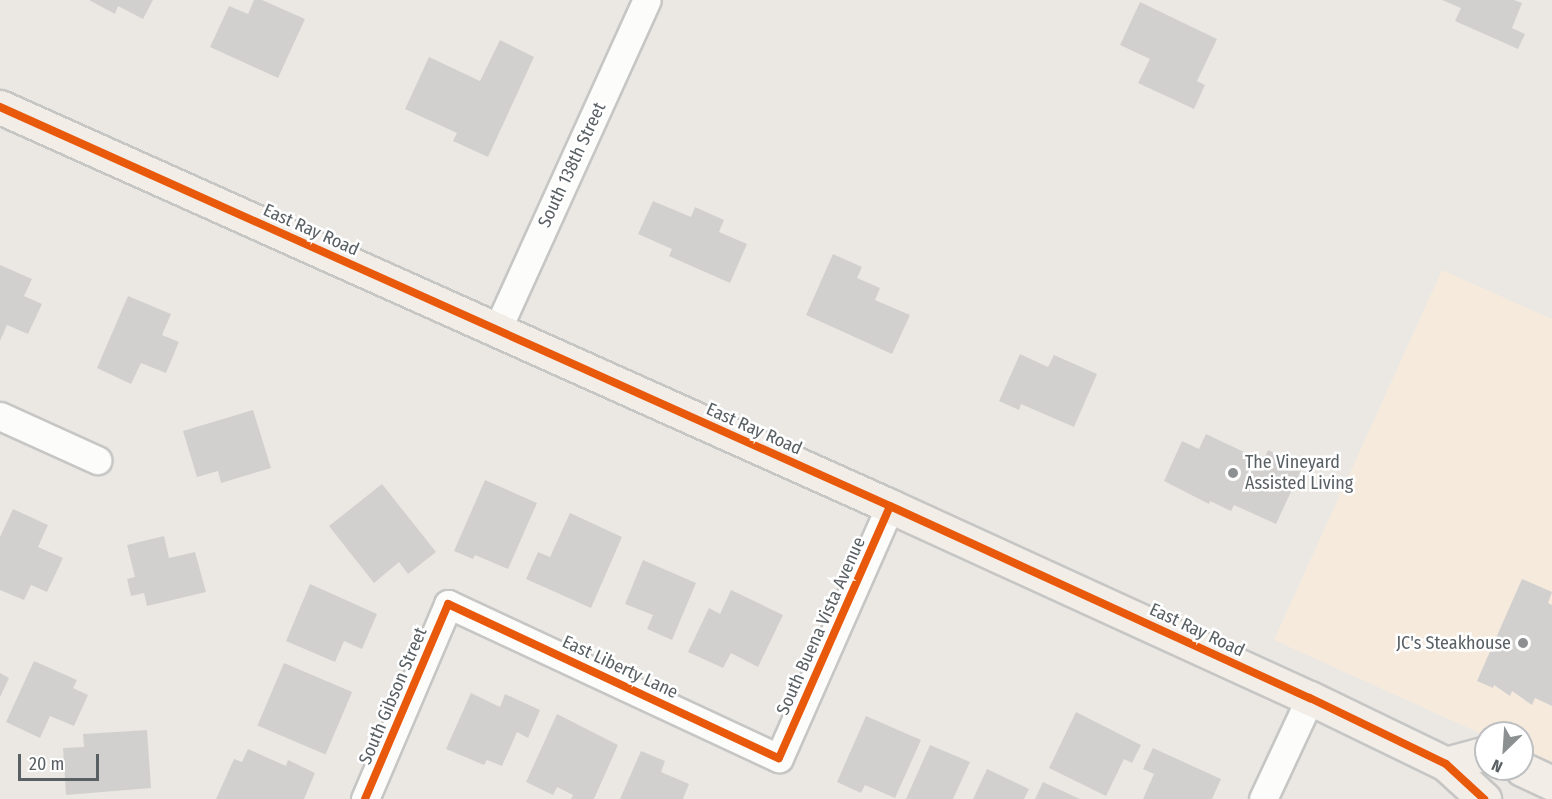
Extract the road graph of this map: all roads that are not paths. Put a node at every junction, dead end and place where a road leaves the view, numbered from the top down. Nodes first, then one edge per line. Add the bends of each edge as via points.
1 (647, 0) edge
2 (0, 107) edge
3 (497, 330) junction
4 (0, 416) edge
5 (96, 460) dead end
6 (890, 506) junction
7 (448, 604) joint
8 (1310, 698) junction
9 (1474, 756) edge
10 (779, 758) joint
11 (1446, 764) junction
12 (1534, 775) edge
13 (1552, 783) edge
14 (365, 799) edge
15 (1263, 799) edge
16 (1484, 799) edge

1 - 3 street, South 138th Street
2 - 3 main road, East Ray Road
3 - 6 main road, East Ray Road
4 - 5 street
6 - 8 main road, East Ray Road
6 - 10 street, South Buena Vista Avenue
7 - 10 street, East Liberty Lane
7 - 14 street, South Gibson Street
8 - 11 main road, East Ray Road
8 - 15 street
9 - 11 main road
11 - 16 main road, East Ray Road
12 - 13 main road

